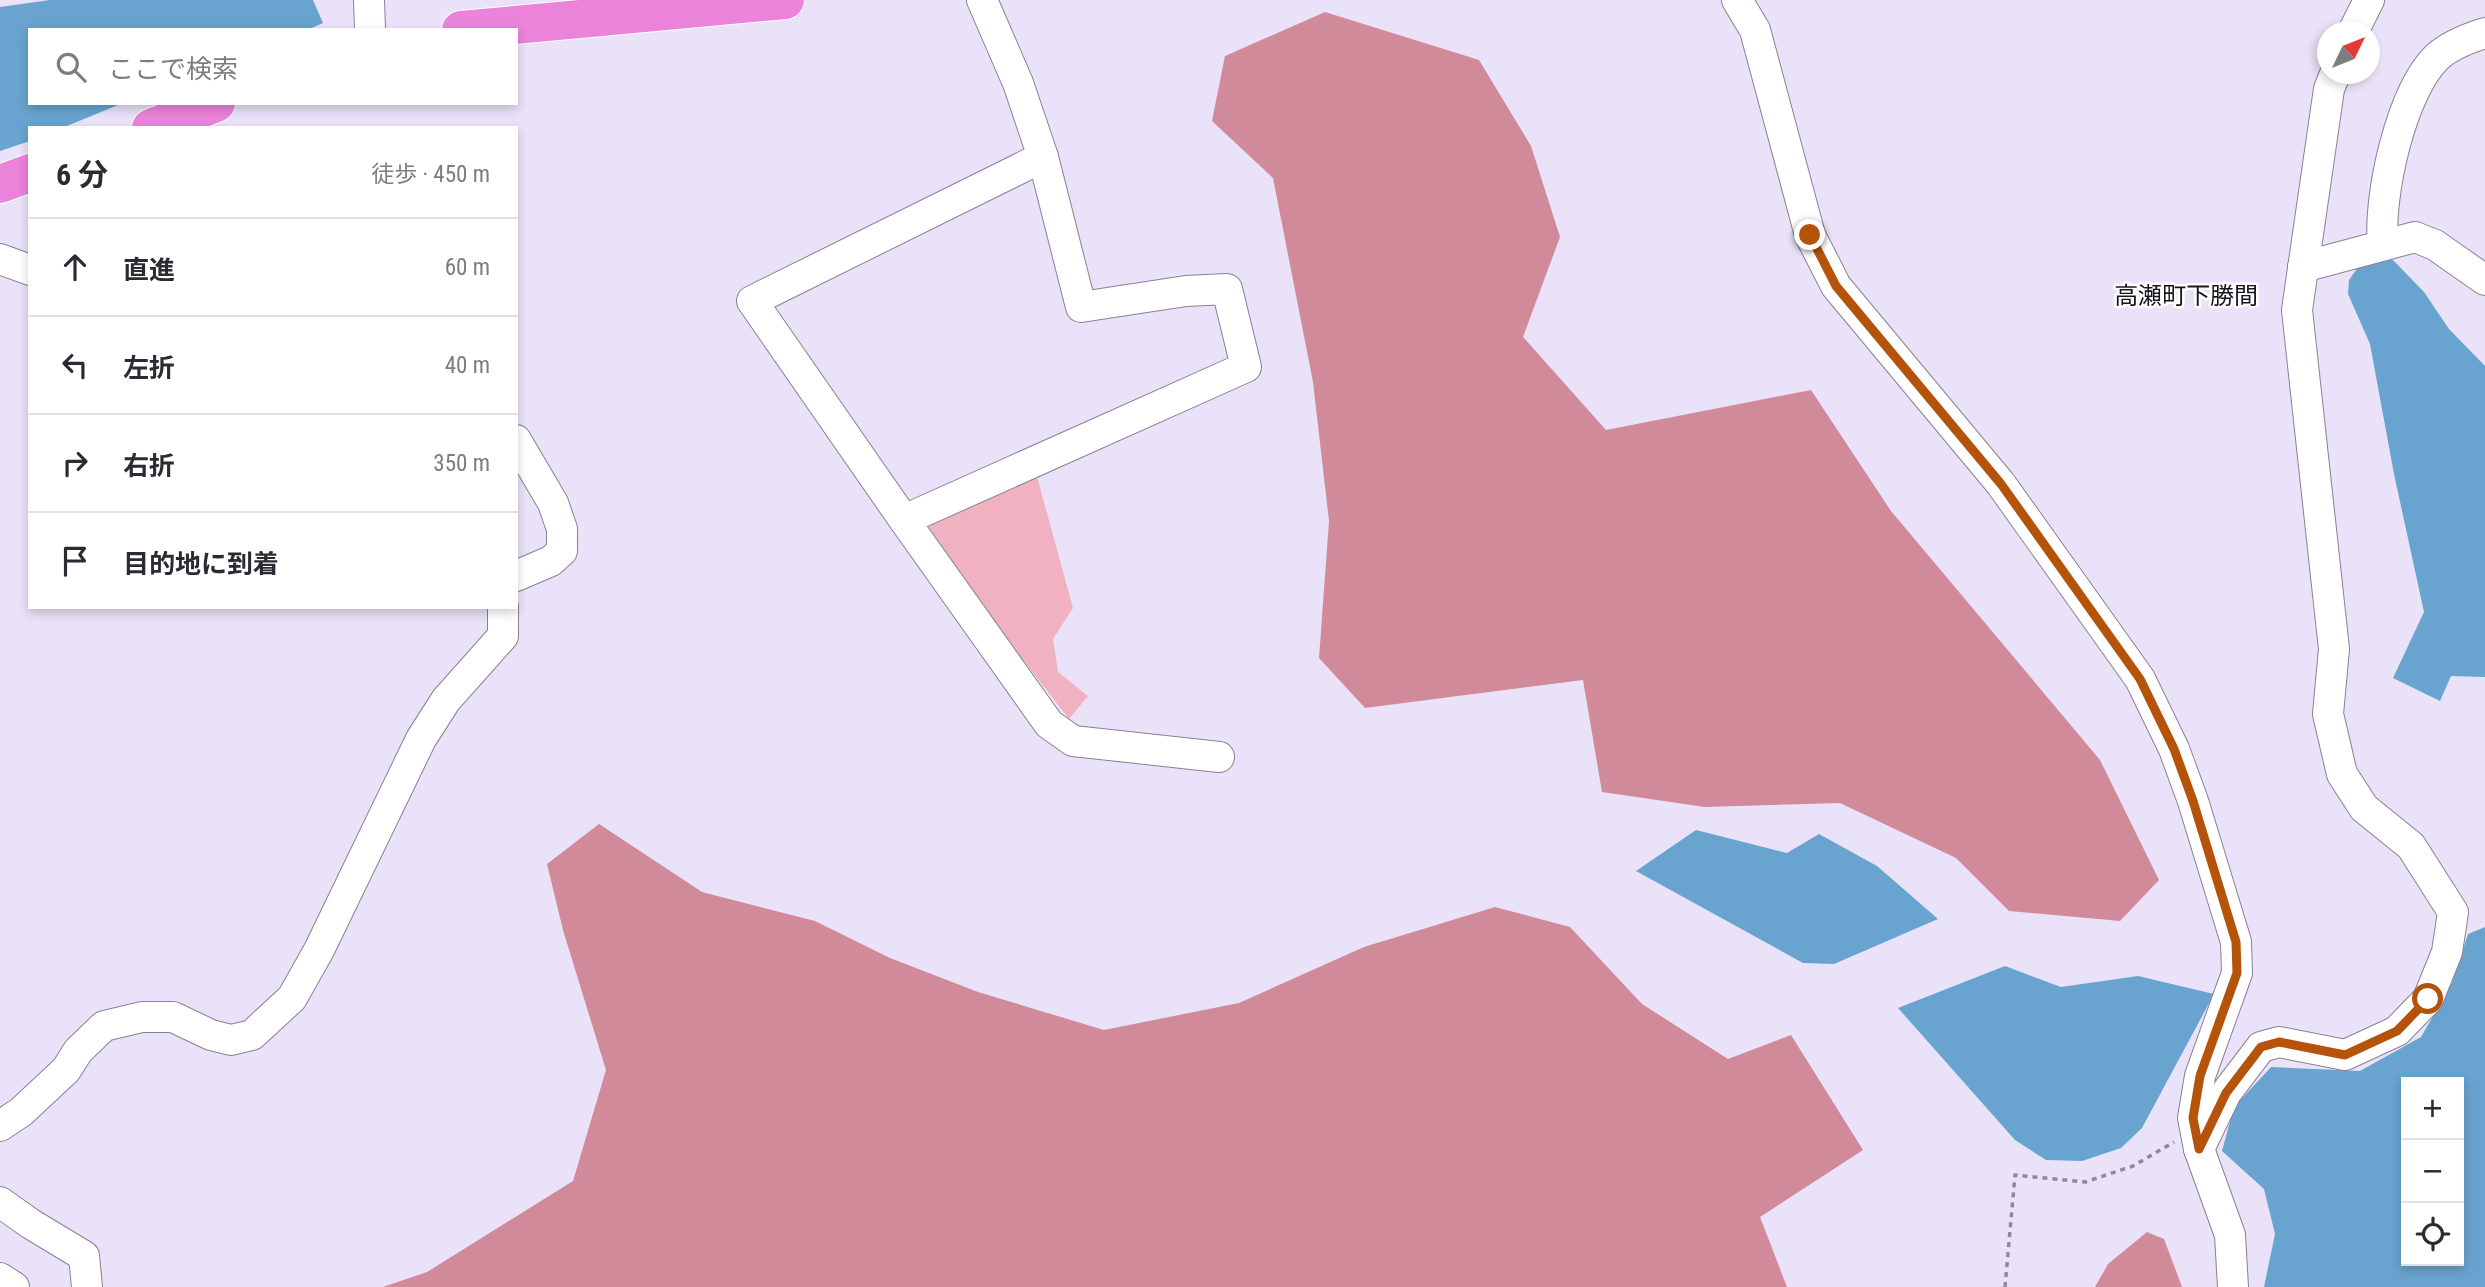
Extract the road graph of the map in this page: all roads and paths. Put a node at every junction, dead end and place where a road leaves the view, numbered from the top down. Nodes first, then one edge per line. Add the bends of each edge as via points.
1 (369, 0) edge
2 (785, 0) edge
3 (982, 0) edge
4 (1737, 0) edge
5 (2369, 0) edge
6 (2358, 21) edge
7 (370, 28) edge
8 (483, 28) edge
9 (2485, 33) edge
10 (2331, 84) edge
11 (211, 105) edge
12 (156, 126) edge
13 (1043, 157) junction
14 (28, 174) edge
15 (0, 184) edge
16 (2383, 244) junction
17 (0, 260) edge
18 (2303, 267) junction
19 (28, 269) edge
20 (2485, 280) edge
21 (518, 443) edge
22 (904, 520) junction
23 (518, 575) edge
24 (503, 609) edge
25 (1219, 757) dead end
26 (0, 1126) edge
27 (2187, 1146) junction
28 (0, 1202) edge
29 (0, 1278) edge
30 (13, 1287) edge
31 (87, 1287) edge
32 (2005, 1287) edge
33 (2233, 1287) edge

1 - 7 street
2 - 8 highway
3 - 13 street
4 - 27 street via 1755,30 1810,235 1836,286 2001,484 2140,679 2174,749 2236,942 2237,973 2200,1076
5 - 6 street
9 - 16 street via 2463,40 2437,57 2413,92 2397,132 2381,223
10 - 18 street
11 - 12 highway
13 - 22 street via 752,301
13 - 22 street via 1081,307 1227,289 1246,367
14 - 15 highway
16 - 18 street
16 - 20 street via 2415,237 2435,244
17 - 19 street
18 - 27 street via 2297,310 2334,649 2328,714 2342,774 2364,808 2411,846 2454,912 2447,953 2428,999 2397,1031 2345,1055 2279,1042 2261,1047
21 - 23 street via 553,503 562,529 562,551
22 - 25 street via 1049,724 1073,741
24 - 26 street via 503,636 446,700 421,739 292,998 252,1035 230,1040 173,1017 142,1017 104,1026 66,1070
27 - 32 path via 2085,1182 2015,1175
27 - 33 street via 2230,1235
28 - 31 street via 84,1256
29 - 30 street

